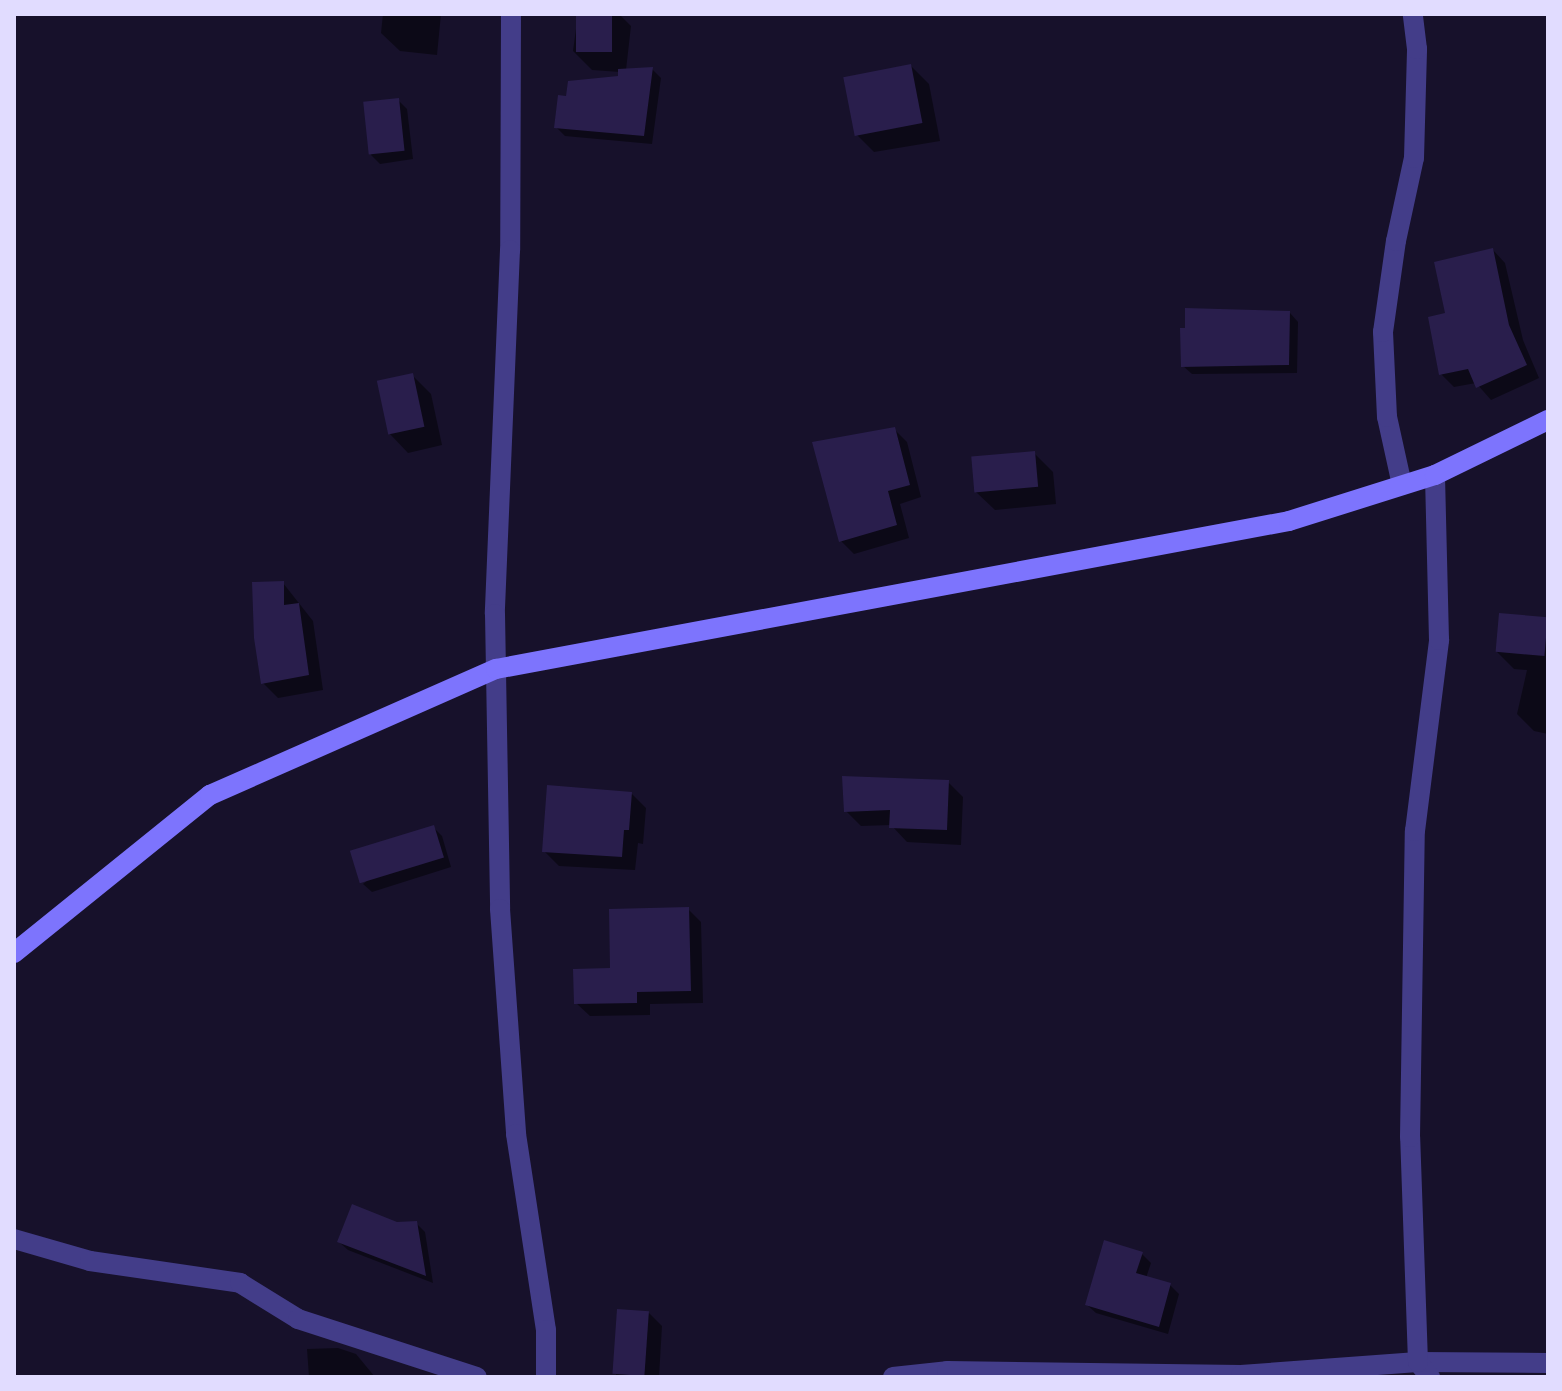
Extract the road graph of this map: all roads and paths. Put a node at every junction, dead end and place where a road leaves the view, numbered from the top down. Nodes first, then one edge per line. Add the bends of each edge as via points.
1 (511, 14) edge
2 (1413, 14) edge
3 (1548, 420) edge
4 (1435, 475) junction
5 (1402, 485) junction
6 (496, 669) junction
7 (14, 953) edge
8 (14, 1239) edge
9 (1548, 1363) edge
10 (1424, 1370) edge
11 (477, 1377) edge
12 (546, 1377) edge
13 (893, 1377) edge

1 - 6 street via 510,250
2 - 5 street via 1414,158 1383,332 1387,417
3 - 4 street
4 - 5 street
4 - 10 street via 1439,640 1415,831 1411,998 1410,1137
5 - 6 street via 1289,521
6 - 7 street via 210,795
6 - 12 street via 500,909 516,1134 546,1330
8 - 11 street via 90,1261 240,1283 298,1319
9 - 10 street
10 - 13 street via 1241,1375 947,1371

